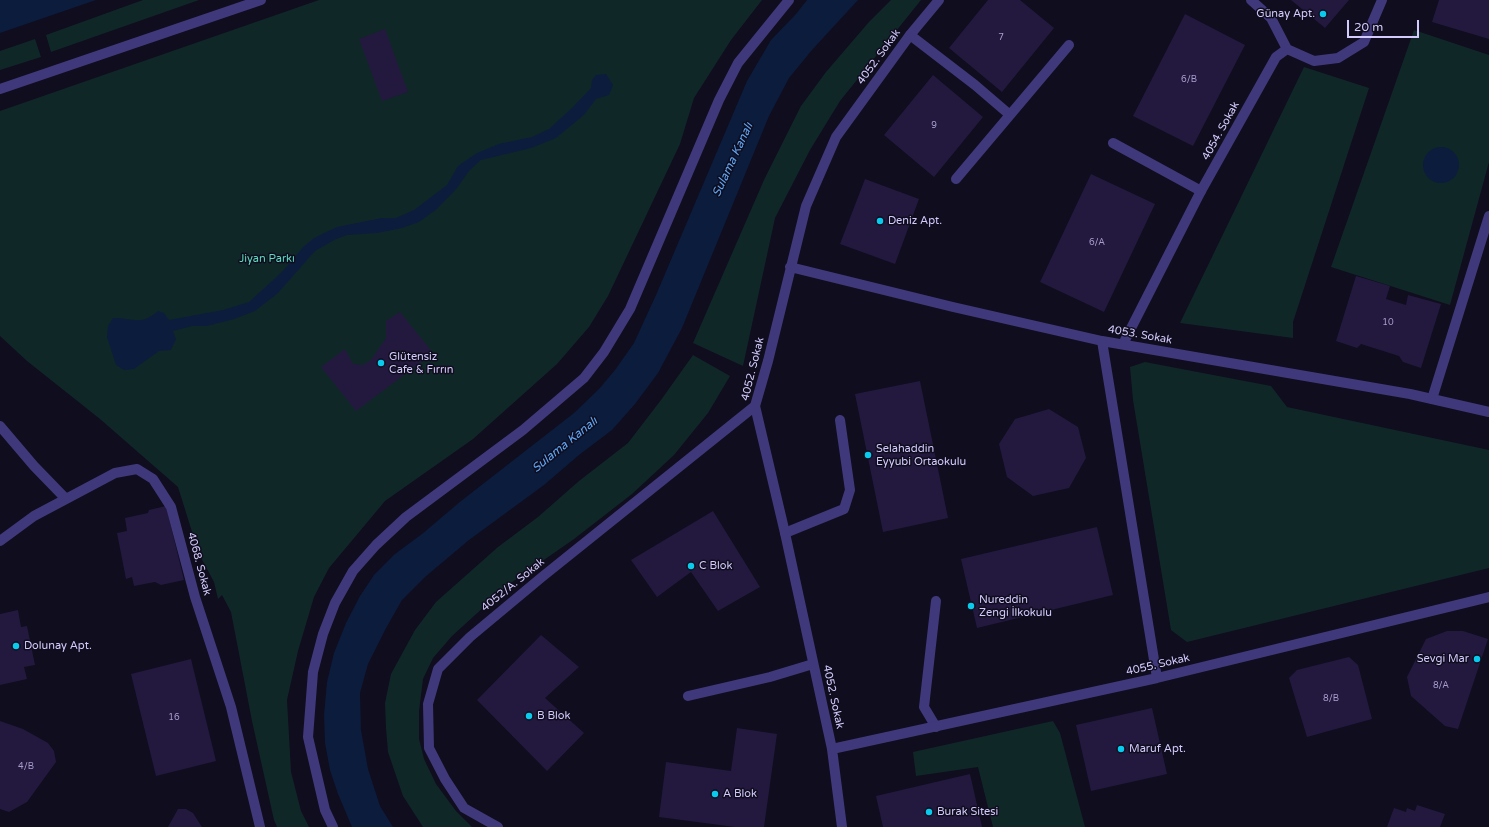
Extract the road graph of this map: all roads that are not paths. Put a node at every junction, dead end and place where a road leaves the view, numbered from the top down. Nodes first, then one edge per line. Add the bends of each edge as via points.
1 (261, 0) edge
2 (789, 0) edge
3 (939, 0) edge
4 (1251, 0) edge
5 (1382, 0) edge
6 (910, 35) junction
7 (1069, 45) dead end
8 (1287, 49) junction
9 (0, 89) edge
10 (1010, 115) junction
11 (1113, 142) dead end
12 (956, 179) dead end
13 (1201, 191) junction
14 (1489, 216) edge
15 (790, 267) junction
16 (1102, 341) junction
17 (1123, 344) junction
18 (1432, 399) junction
19 (755, 406) junction
20 (1489, 412) edge
21 (840, 420) dead end
22 (0, 426) edge
23 (66, 499) junction
24 (785, 533) junction
25 (0, 541) edge
26 (1489, 597) edge
27 (936, 601) dead end
28 (813, 664) junction
29 (1156, 678) junction
30 (688, 696) dead end
31 (936, 727) junction
32 (832, 749) junction
33 (260, 827) edge
34 (333, 827) edge
35 (498, 827) edge
36 (842, 827) edge

1 - 9 street
2 - 34 street via 738,63 719,100 630,310 604,352 584,378 523,430 406,517 353,571 335,603 323,634 313,672 308,737 325,810
3 - 6 street, 4052. Sokak
4 - 8 street via 1271,18
5 - 8 street via 1364,42 1338,58 1314,61
6 - 10 street via 975,84
6 - 15 street, 4052. Sokak via 836,138 806,206
7 - 10 street
8 - 13 street, 4054. Sokak via 1276,57
10 - 12 street
11 - 13 street
13 - 17 street, 4054. Sokak
14 - 18 street
15 - 16 street, 4053. Sokak
15 - 19 street, 4052. Sokak
16 - 17 street, 4053. Sokak
16 - 29 street
17 - 18 street, 4053. Sokak
18 - 20 street, 4053. Sokak
19 - 24 street, 4052. Sokak
19 - 35 street, 4052/A. Sokak via 536,582 470,637 438,669 428,704 429,748 445,780 464,808
21 - 24 street via 850,490 844,509
22 - 23 street
23 - 25 street, 4068. Sokak via 34,516
23 - 33 street, 4068. Sokak via 115,473 137,470 153,479 171,507 195,597 231,707
24 - 28 street, 4052. Sokak
26 - 29 street, 4055. Sokak
27 - 31 street via 924,707
28 - 30 street via 770,678
28 - 32 street, 4052. Sokak
29 - 31 street, 4055. Sokak
31 - 32 street, 4055. Sokak
32 - 36 street, 4052. Sokak

